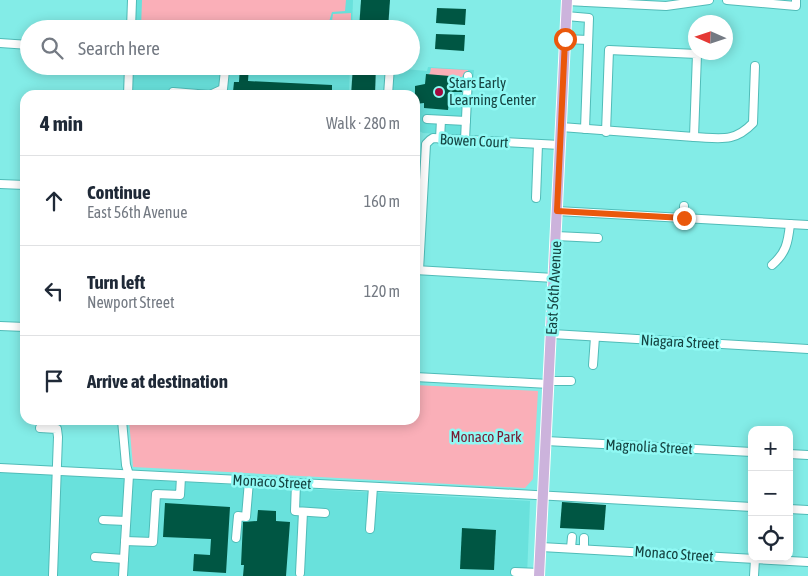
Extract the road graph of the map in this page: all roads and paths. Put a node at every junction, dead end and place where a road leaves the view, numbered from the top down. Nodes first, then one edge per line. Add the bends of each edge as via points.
1 (132, 0) edge
2 (567, 0) edge
3 (710, 0) edge
4 (727, 0) edge
5 (796, 0) edge
6 (586, 1) edge
7 (652, 2) edge
8 (566, 16) junction
9 (131, 20) edge
10 (565, 39) junction
11 (588, 40) junction
12 (0, 43) edge
13 (20, 44) edge
14 (755, 66) dead end
15 (129, 75) edge
16 (224, 75) edge
17 (389, 75) edge
18 (468, 76) dead end
19 (128, 90) edge
20 (221, 90) edge
21 (388, 90) edge
22 (427, 119) dead end
23 (441, 120) junction
24 (466, 121) junction
25 (561, 128) junction
26 (585, 129) junction
27 (606, 132) junction
28 (694, 137) junction
29 (440, 139) junction
30 (465, 140) junction
31 (538, 144) junction
32 (560, 145) junction
33 (0, 184) edge
34 (20, 185) edge
35 (536, 198) dead end
36 (684, 206) dead end
37 (557, 211) junction
38 (684, 218) junction
39 (790, 224) junction
40 (808, 225) edge
41 (420, 228) edge
42 (556, 236) junction
43 (598, 238) dead end
44 (772, 265) dead end
45 (420, 270) edge
46 (554, 278) junction
47 (0, 326) edge
48 (20, 327) edge
49 (552, 334) junction
50 (595, 337) junction
51 (808, 349) edge
52 (593, 365) dead end
53 (420, 377) edge
54 (571, 381) dead end
55 (550, 382) junction
56 (122, 425) edge
57 (40, 428) dead end
58 (546, 441) junction
59 (748, 452) edge
60 (793, 454) edge
61 (808, 455) edge
62 (0, 468) edge
63 (56, 471) junction
64 (129, 475) junction
65 (181, 477) junction
66 (249, 480) junction
67 (296, 483) junction
68 (373, 486) junction
69 (543, 496) junction
70 (748, 507) edge
71 (793, 509) edge
72 (808, 510) edge
73 (303, 512) junction
74 (325, 513) dead end
75 (103, 520) dead end
76 (126, 521) junction
77 (370, 529) dead end
78 (572, 537) dead end
79 (236, 538) dead end
80 (584, 538) dead end
81 (125, 541) junction
82 (541, 547) junction
83 (572, 548) junction
84 (584, 548) junction
85 (95, 557) dead end
86 (124, 559) junction
87 (748, 559) edge
88 (755, 561) edge
89 (790, 561) edge
90 (808, 562) edge
91 (515, 572) dead end
92 (300, 573) dead end
93 (540, 575) edge
94 (53, 576) edge
95 (124, 576) edge
96 (754, 576) edge

1 - 9 street
2 - 6 street
2 - 8 main road, East 56th Avenue
3 - 7 street via 666,6
4 - 5 street via 796,6
6 - 7 street
8 - 10 main road, East 56th Avenue
8 - 11 street via 589,18
10 - 11 street
10 - 25 main road, East 56th Avenue
11 - 26 street
12 - 13 street
14 - 28 street via 753,123 743,134 726,139
15 - 19 street
16 - 20 street
17 - 21 street
18 - 24 street
22 - 23 street
23 - 24 street
23 - 29 street
24 - 30 street
25 - 26 street
25 - 32 main road, East 56th Avenue
26 - 27 street
27 - 28 street
27 - 28 street via 609,50 697,54
29 - 30 street, Bowen Court
29 - 41 street, Bowen Court via 430,139 426,144
30 - 31 street, Bowen Court
31 - 32 street, Bowen Court
31 - 35 street
32 - 37 main road, East 56th Avenue
33 - 34 street
36 - 38 street
37 - 38 street
37 - 42 main road, East 56th Avenue
38 - 39 street
39 - 40 street
39 - 44 street via 783,256
42 - 43 street
42 - 46 main road, East 56th Avenue
45 - 46 street
46 - 49 main road, East 56th Avenue
47 - 48 street
49 - 50 street, Niagara Street
49 - 55 main road, East 56th Avenue
50 - 51 street, Niagara Street
50 - 52 street
53 - 55 street
54 - 55 street
55 - 58 main road, East 56th Avenue
56 - 64 street
57 - 63 street via 57,429
58 - 59 street, Magnolia Street
58 - 69 main road, East 56th Avenue
60 - 61 street
62 - 63 street, Monaco Street
63 - 64 street, Monaco Street
63 - 94 street
64 - 65 street, Monaco Street
64 - 76 street
65 - 66 street, Monaco Street
65 - 81 street via 180,495 156,494 153,542
66 - 67 street, Monaco Street
66 - 79 street via 246,517 238,516
67 - 68 street, Monaco Street
67 - 73 street via 295,511
68 - 69 street, Monaco Street
68 - 77 street
69 - 70 street, Monaco Street
69 - 82 main road, East 56th Avenue
71 - 72 street
73 - 74 street
73 - 92 street
75 - 76 street
76 - 81 street
78 - 83 street
80 - 84 street
81 - 86 street
82 - 83 street, Monaco Street
82 - 93 main road, East 56th Avenue
83 - 84 street, Monaco Street
84 - 87 street, Monaco Street
85 - 86 street
86 - 95 street
88 - 96 street
89 - 90 street, Monaco Street
91 - 93 street

